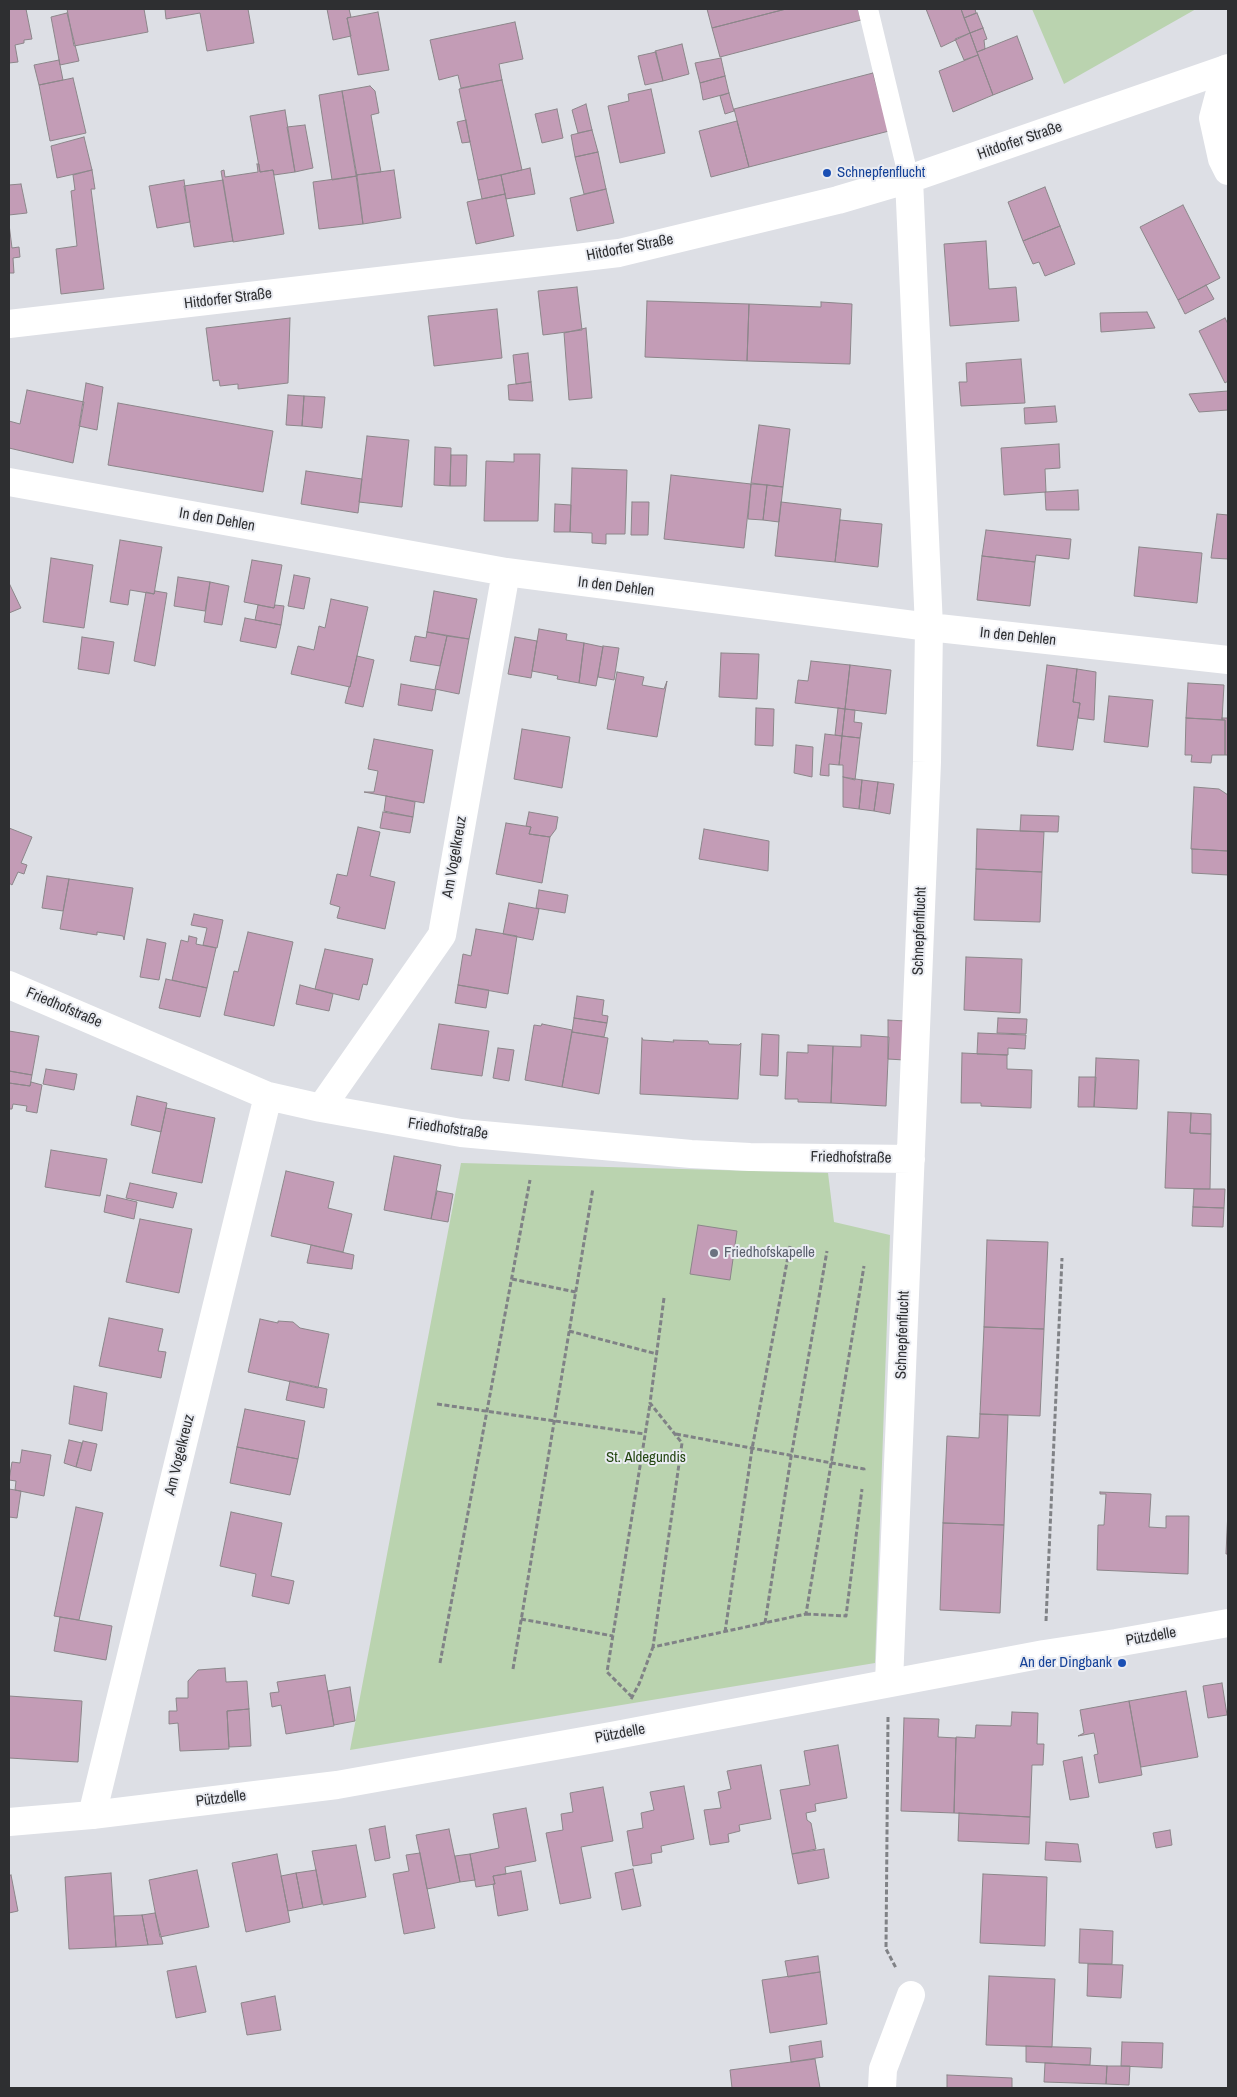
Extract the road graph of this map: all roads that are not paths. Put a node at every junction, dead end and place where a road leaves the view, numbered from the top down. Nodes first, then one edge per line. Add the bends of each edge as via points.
1 (868, 9) edge
2 (1227, 69) edge
3 (1228, 171) edge
4 (909, 180) junction
5 (9, 324) edge
6 (9, 482) edge
7 (506, 572) junction
8 (928, 627) junction
9 (1228, 660) edge
10 (9, 985) edge
11 (268, 1096) junction
12 (321, 1108) junction
13 (911, 1159) junction
14 (1228, 1623) edge
15 (890, 1682) junction
16 (92, 1815) junction
17 (9, 1822) edge
18 (911, 1995) road end
19 (882, 2088) edge

1 - 4 lane
2 - 3 street via 1212,118
2 - 4 street, Hitdorfer Straße
4 - 5 street, Hitdorfer Straße via 619,253
4 - 8 street, Schnepfenflucht
6 - 7 street, In den Dehlen
7 - 8 street, In den Dehlen
7 - 12 street, Am Vogelkreuz via 442,935
8 - 9 street, In den Dehlen
8 - 13 street, Schnepfenflucht via 927,762
10 - 11 street, Friedhofstraße
11 - 12 street, Friedhofstraße
11 - 16 street, Am Vogelkreuz
12 - 13 street, Friedhofstraße via 461,1133 691,1154
13 - 15 street, Schnepfenflucht
14 - 15 street, Pützdelle
15 - 16 street, Pützdelle via 337,1784
16 - 17 street, Pützdelle
18 - 19 street via 883,2068

